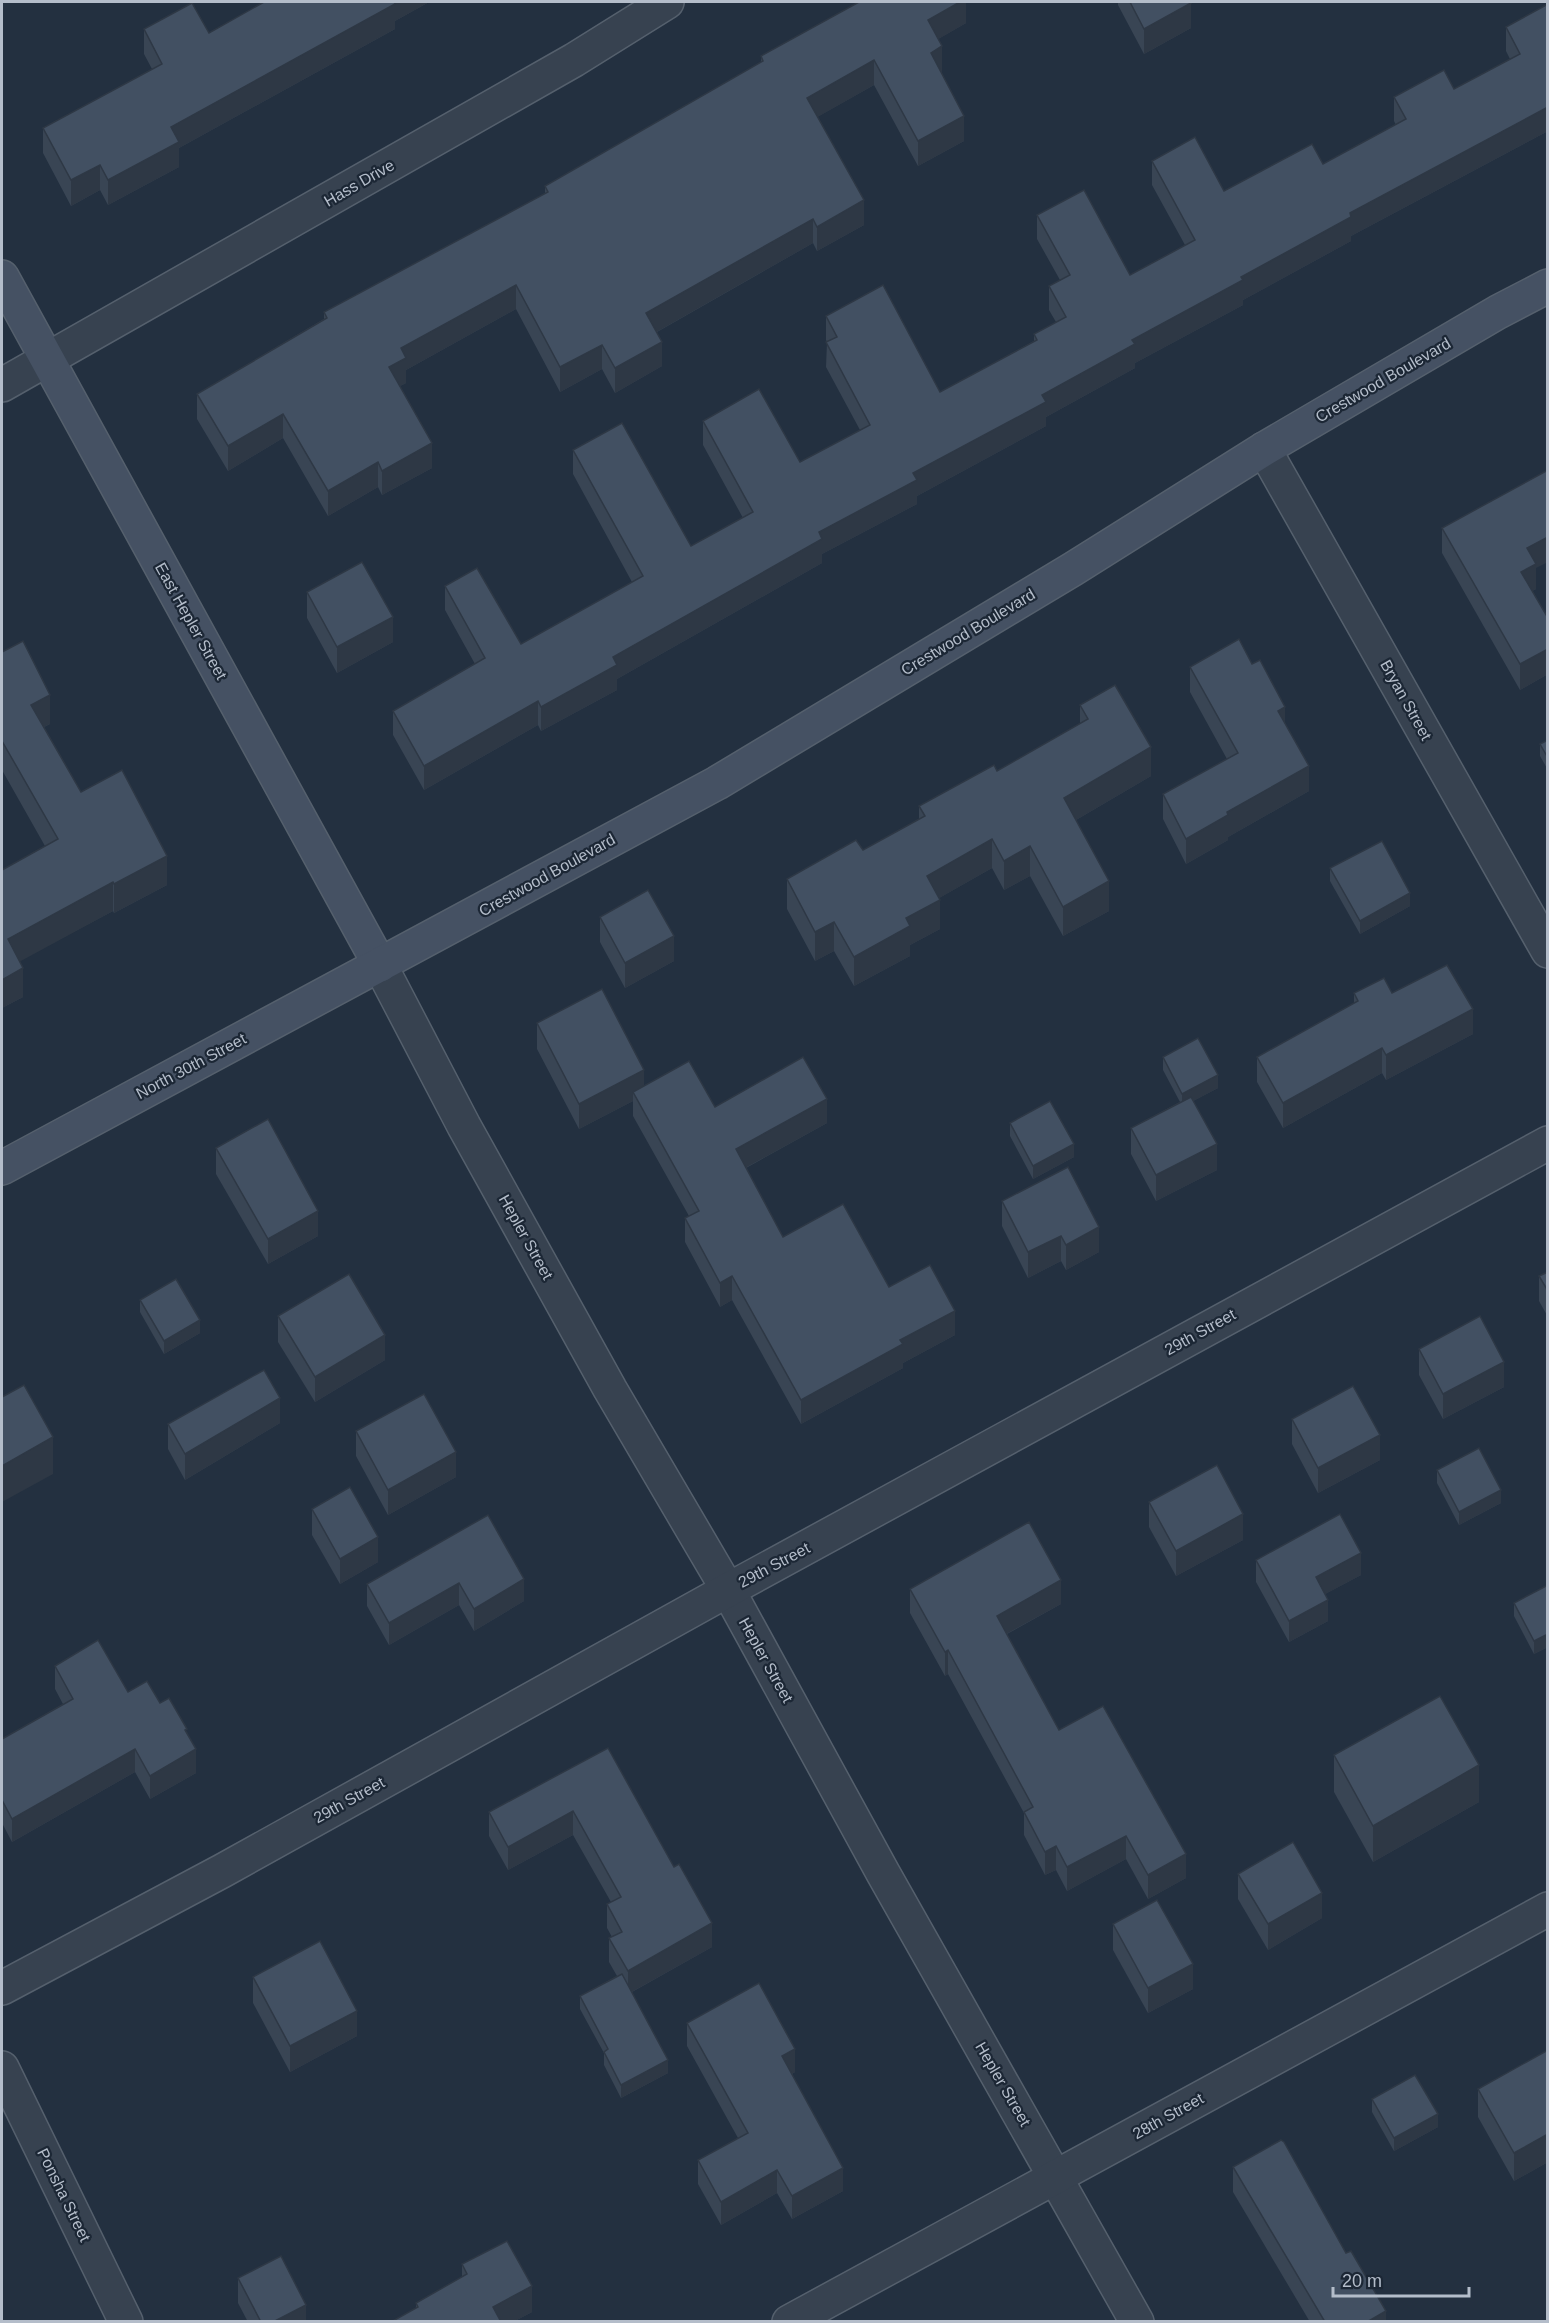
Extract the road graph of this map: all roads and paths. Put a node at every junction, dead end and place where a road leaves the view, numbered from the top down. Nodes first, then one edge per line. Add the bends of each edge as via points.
1 (667, 2) edge
2 (2, 277) edge
3 (1548, 286) edge
4 (48, 361) junction
5 (2, 385) edge
6 (1264, 449) junction
7 (1548, 951) edge
8 (380, 965) junction
9 (1548, 1143) edge
10 (2, 1168) edge
11 (728, 1590) junction
12 (1548, 1910) edge
13 (2, 1989) edge
14 (2, 2068) edge
15 (1055, 2177) junction
16 (126, 2322) edge
17 (789, 2322) edge
18 (1137, 2322) edge

1 - 4 street, Hass Drive via 574,60
2 - 4 street, East Hepler Street
3 - 6 street, Crestwood Boulevard
4 - 5 street, Hass Drive
4 - 8 street, East Hepler Street
6 - 7 street, Bryan Street
6 - 8 street, Crestwood Boulevard via 717,783
8 - 10 street, North 30th Street
8 - 11 street, Hepler Street via 604,1379
9 - 11 street, 29th Street
11 - 13 street, 29th Street
11 - 15 street, Hepler Street
12 - 15 street, 28th Street
14 - 16 street, Ponsha Street
15 - 17 street, 28th Street
15 - 18 street, Hepler Street

